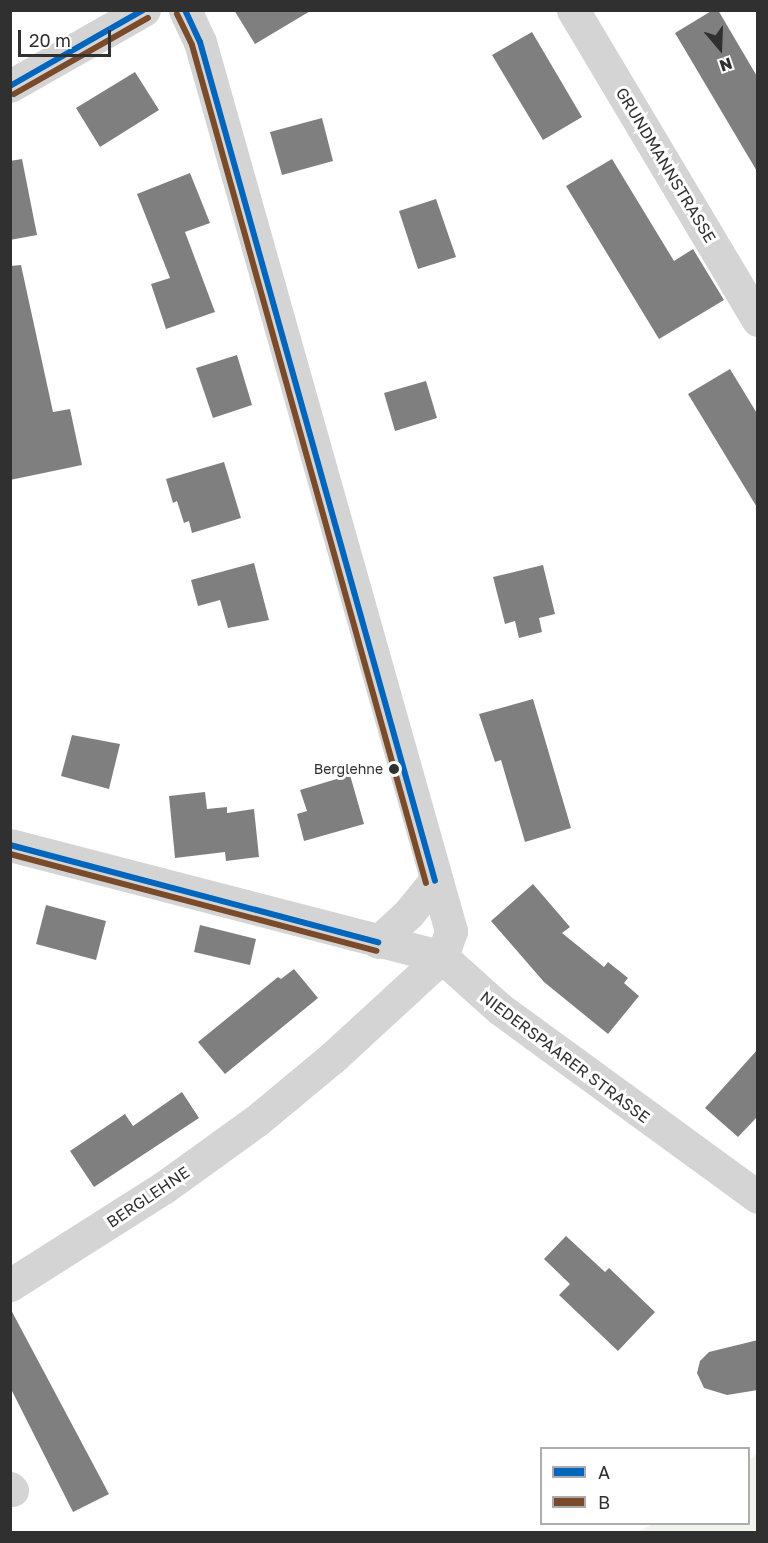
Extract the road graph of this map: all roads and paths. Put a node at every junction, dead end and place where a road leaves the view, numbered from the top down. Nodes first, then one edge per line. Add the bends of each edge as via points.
1 (144, 10) edge
2 (185, 10) edge
3 (573, 10) edge
4 (10, 86) edge
5 (758, 320) edge
6 (10, 845) edge
7 (435, 881) junction
8 (378, 942) junction
9 (442, 957) junction
10 (756, 1194) edge
11 (10, 1285) edge

1 - 4 street
2 - 7 street via 200,42
3 - 5 street, GRUNDMANNSTRASSE
6 - 8 street
7 - 8 street via 409,914
7 - 9 street via 451,931
8 - 9 street
9 - 10 street, NIEDERSPAARER STRASSE via 500,1009
9 - 11 street, BERGLEHNE via 332,1058 256,1121 153,1195

